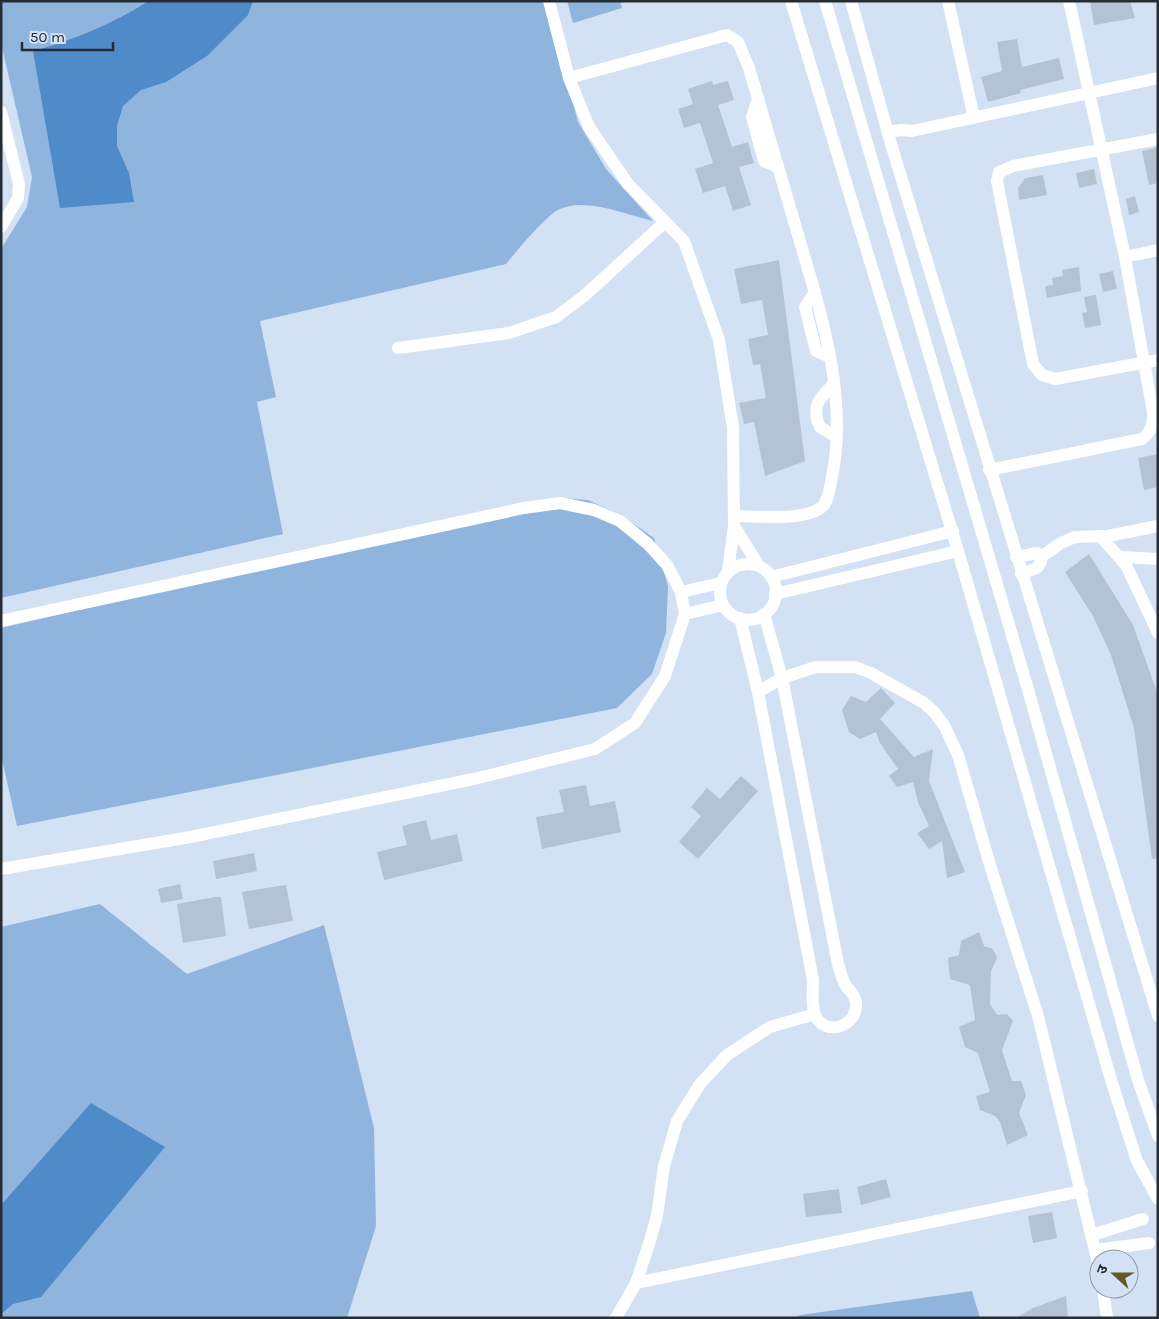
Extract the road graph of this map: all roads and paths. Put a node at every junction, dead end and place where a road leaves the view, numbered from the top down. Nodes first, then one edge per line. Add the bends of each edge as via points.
1 (549, 1) edge
2 (791, 1) edge
3 (825, 1) edge
4 (851, 1) edge
5 (948, 1) edge
6 (1069, 1) edge
7 (569, 78) junction
8 (1158, 78) edge
9 (1089, 93) junction
10 (1, 112) edge
11 (974, 118) junction
12 (889, 138) junction
13 (1158, 139) edge
14 (1101, 151) junction
15 (665, 222) junction
16 (1, 227) edge
17 (1158, 250) edge
18 (1124, 257) junction
19 (398, 348) dead end
20 (1158, 360) edge
21 (1144, 364) junction
22 (834, 384) junction
23 (836, 437) junction
24 (990, 470) junction
25 (734, 521) junction
26 (1158, 526) edge
27 (953, 531) junction
28 (1100, 536) junction
29 (958, 550) junction
30 (870, 552) junction
31 (1016, 557) junction
32 (1041, 557) junction
33 (1120, 557) junction
34 (1158, 559) edge
35 (759, 566) junction
36 (874, 571) junction
37 (1021, 574) junction
38 (771, 577) junction
39 (725, 578) junction
40 (681, 592) junction
41 (775, 594) junction
42 (723, 604) junction
43 (685, 614) junction
44 (764, 614) junction
45 (740, 618) junction
46 (1, 622) edge
47 (1158, 633) edge
48 (782, 678) junction
49 (758, 692) junction
50 (1, 868) edge
51 (815, 1014) junction
52 (1158, 1016) edge
53 (1152, 1099) edge
54 (1158, 1136) edge
55 (1082, 1191) junction
56 (1158, 1199) edge
57 (1143, 1219) dead end
58 (1092, 1235) junction
59 (1149, 1243) dead end
60 (1095, 1249) edge
61 (1103, 1249) edge
62 (636, 1283) junction
63 (1104, 1299) edge
64 (616, 1318) edge
65 (1107, 1318) edge

1 - 7 street
2 - 27 street
3 - 53 street via 1024,676 1138,1080
4 - 12 street
5 - 11 street
6 - 9 street
7 - 15 street via 601,148 628,184
7 - 22 street via 727,35 738,42 758,99 752,117 764,161 778,167 815,292 805,307 816,351 830,357
8 - 9 street
9 - 11 street
9 - 14 street
10 - 16 street via 19,184 18,198
11 - 12 street via 912,132 903,140
12 - 24 street
13 - 14 street
14 - 18 street
14 - 21 street via 1013,166 999,172 998,182 1033,364 1042,375 1055,379
15 - 19 street via 584,296 556,317 509,333
15 - 25 street via 684,241 720,340 733,428
17 - 18 street
18 - 21 street
20 - 21 street
21 - 24 street via 1153,426 1142,439
22 - 23 street
22 - 23 street via 820,398 815,411 820,427
23 - 25 street via 829,493 825,504 818,510 790,517
24 - 31 street
25 - 35 street
25 - 39 street
26 - 28 street
27 - 29 street
27 - 30 street
28 - 32 street via 1075,537
28 - 33 street
29 - 36 street
29 - 56 street via 1112,1083 1137,1161
30 - 36 street
30 - 38 street
31 - 32 street via 1036,553
31 - 37 street
32 - 37 street via 1037,568
33 - 34 street
33 - 47 street via 1140,590
35 - 38 street
35 - 39 street via 743,564
36 - 41 street
37 - 52 street
38 - 41 street
39 - 40 street
39 - 42 street
40 - 43 street
40 - 46 street via 667,565 620,521 594,510 560,503 524,508
41 - 44 street via 774,602
42 - 43 street
42 - 45 street via 727,611
43 - 50 street via 665,676 635,723 595,749 474,779 243,826
44 - 45 street
44 - 48 street
45 - 49 street
48 - 49 street
48 - 51 street via 838,964 856,1000 854,1016 839,1027 820,1022
48 - 55 street via 816,666 856,667 871,672 924,703 945,727 958,755 1038,1016
49 - 51 street via 813,980
51 - 62 street via 770,1026 727,1055 700,1084 678,1121 664,1166 657,1216
53 - 54 street
55 - 58 street
55 - 62 street
57 - 58 street
58 - 60 street
59 - 61 street
62 - 64 street
63 - 65 street

